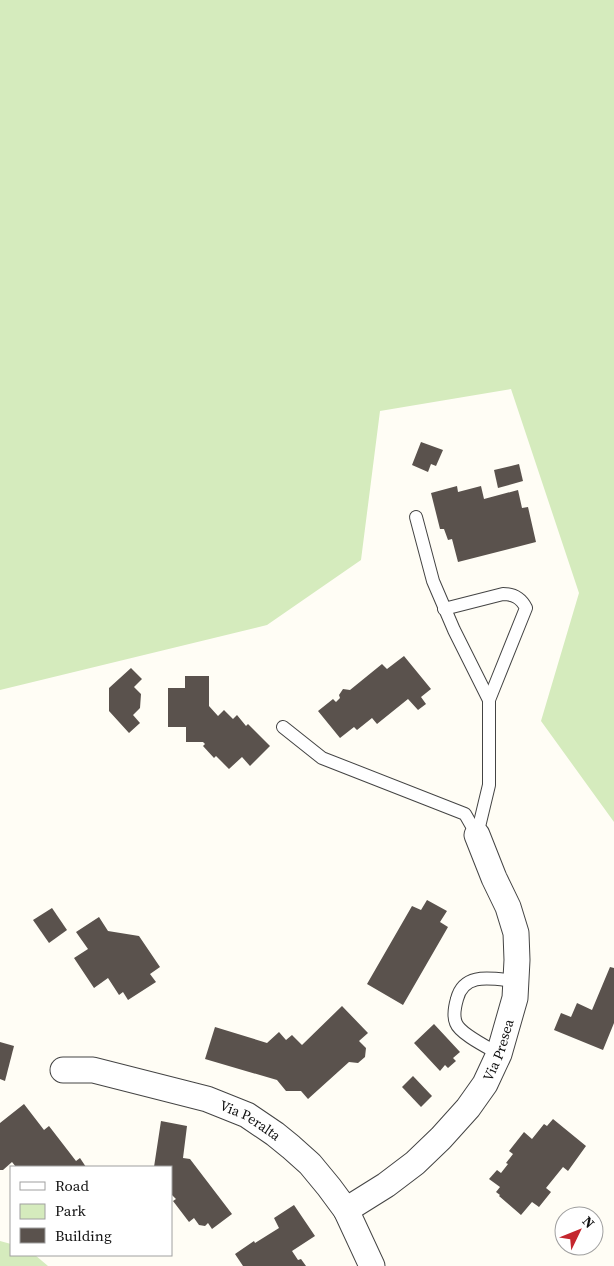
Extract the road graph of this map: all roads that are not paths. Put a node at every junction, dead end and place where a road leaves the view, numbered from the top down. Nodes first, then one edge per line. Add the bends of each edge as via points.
1 (416, 516) dead end
2 (444, 609) junction
3 (489, 700) junction
4 (283, 727) dead end
5 (477, 835) junction
6 (516, 981) junction
7 (500, 1054) junction
8 (64, 1070) dead end
9 (346, 1210) junction
10 (372, 1266) edge

1 - 2 lane via 432,581
2 - 3 lane
2 - 3 lane via 503,594 511,594 526,608
3 - 5 lane via 489,785
4 - 5 lane via 322,758 466,814
5 - 6 street, Via Presea via 516,933
6 - 7 street, Via Presea via 515,998
6 - 7 lane via 483,978 468,982 459,990 455,1006 456,1023 466,1035
7 - 9 street, Via Presea via 485,1084 441,1138 408,1169
8 - 9 street, Via Peralta via 93,1070 207,1099 247,1116 275,1134 310,1164
9 - 10 street, Via Peralta

